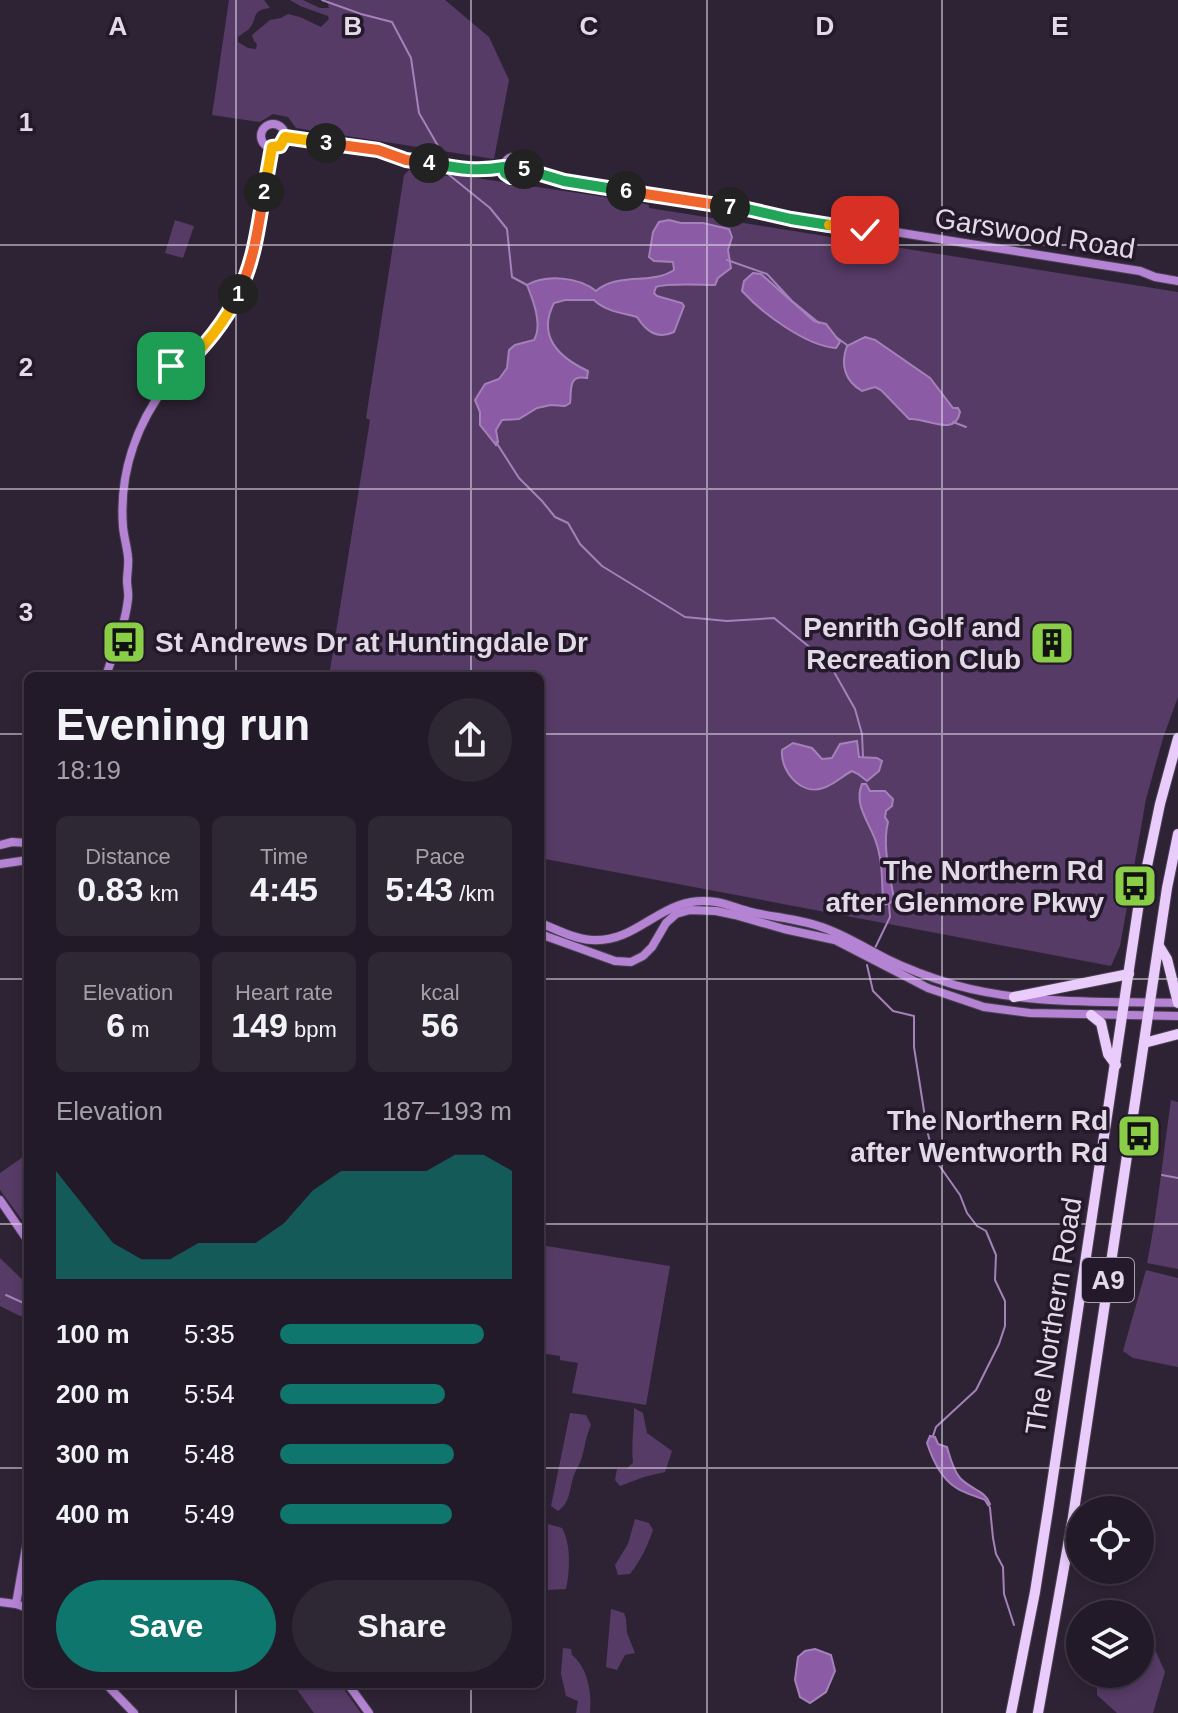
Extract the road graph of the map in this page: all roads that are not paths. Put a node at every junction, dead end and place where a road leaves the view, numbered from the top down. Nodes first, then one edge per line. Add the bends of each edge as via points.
1 (285, 137) junction
2 (272, 147) junction
3 (504, 167) junction
4 (524, 168) junction
5 (1178, 281) edge
6 (183, 368) junction
7 (167, 384) junction
8 (107, 672) edge
9 (1178, 738) edge
10 (1178, 834) edge
11 (24, 843) edge
12 (0, 845) edge
13 (24, 861) edge
14 (0, 864) edge
15 (544, 924) edge
16 (554, 928) junction
17 (544, 936) edge
18 (550, 938) junction
19 (1159, 946) junction
20 (862, 949) junction
21 (882, 960) junction
22 (1129, 974) junction
23 (1014, 997) junction
24 (1125, 1002) junction
25 (1149, 1002) junction
26 (1178, 1003) edge
27 (1091, 1015) junction
28 (1123, 1015) junction
29 (1147, 1015) junction
30 (1178, 1016) edge
31 (1178, 1034) edge
32 (1144, 1043) junction
33 (1116, 1065) junction
34 (0, 1200) edge
35 (24, 1235) edge
36 (24, 1559) edge
37 (0, 1602) edge
38 (16, 1604) junction
39 (24, 1607) edge
40 (110, 1688) edge
41 (351, 1688) edge
42 (134, 1713) edge
43 (369, 1713) edge
44 (1011, 1713) edge
45 (1038, 1713) edge

1 - 2 street via 280,146
1 - 2 street via 278,125 267,126 263,140
1 - 3 street via 468,170
2 - 6 street via 246,277 225,319
3 - 4 street via 511,177
3 - 4 street via 515,157
4 - 5 street, Garswood Road via 564,181 730,206 735,213 743,208
6 - 7 street via 182,384
6 - 7 street via 168,367
7 - 8 street via 142,423 127,468 122,516 128,601
9 - 22 highway, The Northern Road / A9 via 1147,862
10 - 19 highway, The Northern Road / A9
11 - 12 street
13 - 14 street
15 - 16 street
16 - 18 street
16 - 20 street via 580,938 609,939 673,906 705,901 801,920
17 - 18 street
18 - 20 street via 631,962 650,951 673,916 694,910 729,913
19 - 25 highway, The Northern Road / A9
19 - 26 highway
20 - 21 street
21 - 23 street
21 - 27 street via 928,988 972,1004
22 - 23 highway
22 - 24 highway, The Northern Road / A9
23 - 24 street
24 - 25 street
24 - 28 highway, The Northern Road / A9
25 - 26 street
25 - 29 highway, The Northern Road / A9
27 - 28 street
27 - 33 highway via 1101,1023
28 - 29 street
28 - 33 highway, The Northern Road / A9
29 - 30 street
29 - 32 highway, The Northern Road / A9
31 - 32 highway
32 - 45 highway, The Northern Road / A9
33 - 44 highway, The Northern Road / A9 via 1035,1592
34 - 35 street
36 - 38 street
37 - 38 street
38 - 39 street
40 - 42 street
41 - 43 street

